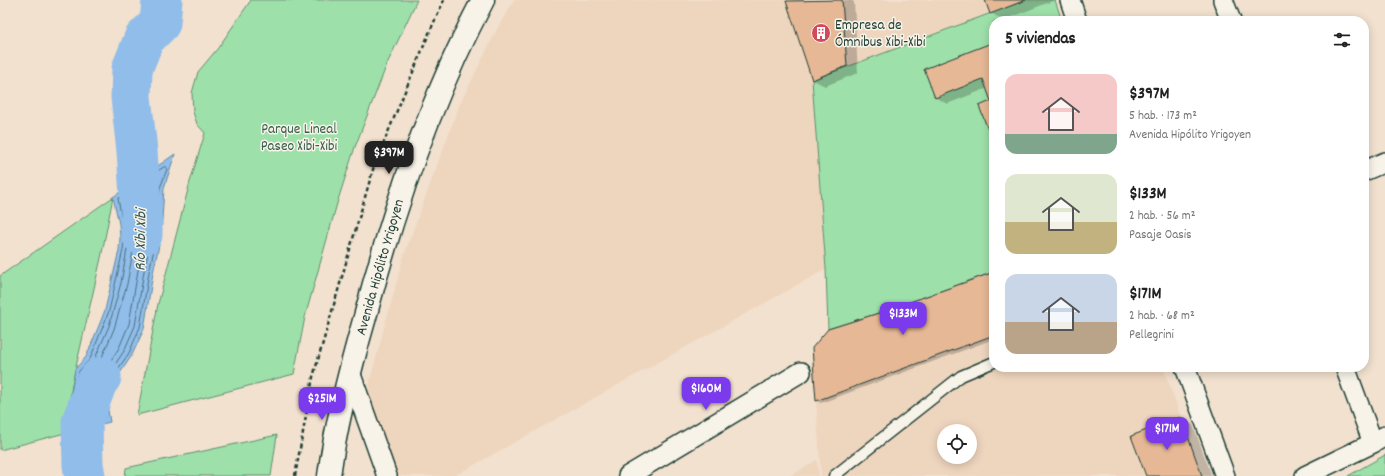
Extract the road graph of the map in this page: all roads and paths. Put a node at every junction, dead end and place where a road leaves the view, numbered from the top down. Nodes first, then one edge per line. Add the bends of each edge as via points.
1 (444, 0) edge
2 (483, 0) edge
3 (1070, 0) edge
4 (1223, 0) edge
5 (1075, 16) edge
6 (1229, 16) edge
7 (1385, 162) edge
8 (1369, 169) edge
9 (989, 364) edge
10 (350, 372) junction
11 (801, 372) dead end
12 (1187, 372) edge
13 (1347, 372) edge
14 (1379, 439) edge
15 (295, 476) edge
16 (329, 476) edge
17 (387, 476) edge
18 (628, 476) edge
19 (834, 476) edge
20 (1225, 476) edge
21 (1305, 476) edge

1 - 15 path via 374,166 312,377
2 - 10 main road, Avenida Hipólito Yrigoyen via 434,102 402,189 372,287
3 - 5 street
4 - 6 street
7 - 8 street
9 - 19 lane via 961,376
10 - 16 main road, Avenida Hipólito Yrigoyen
10 - 17 street
11 - 18 street
12 - 20 street
13 - 14 street
14 - 21 street

